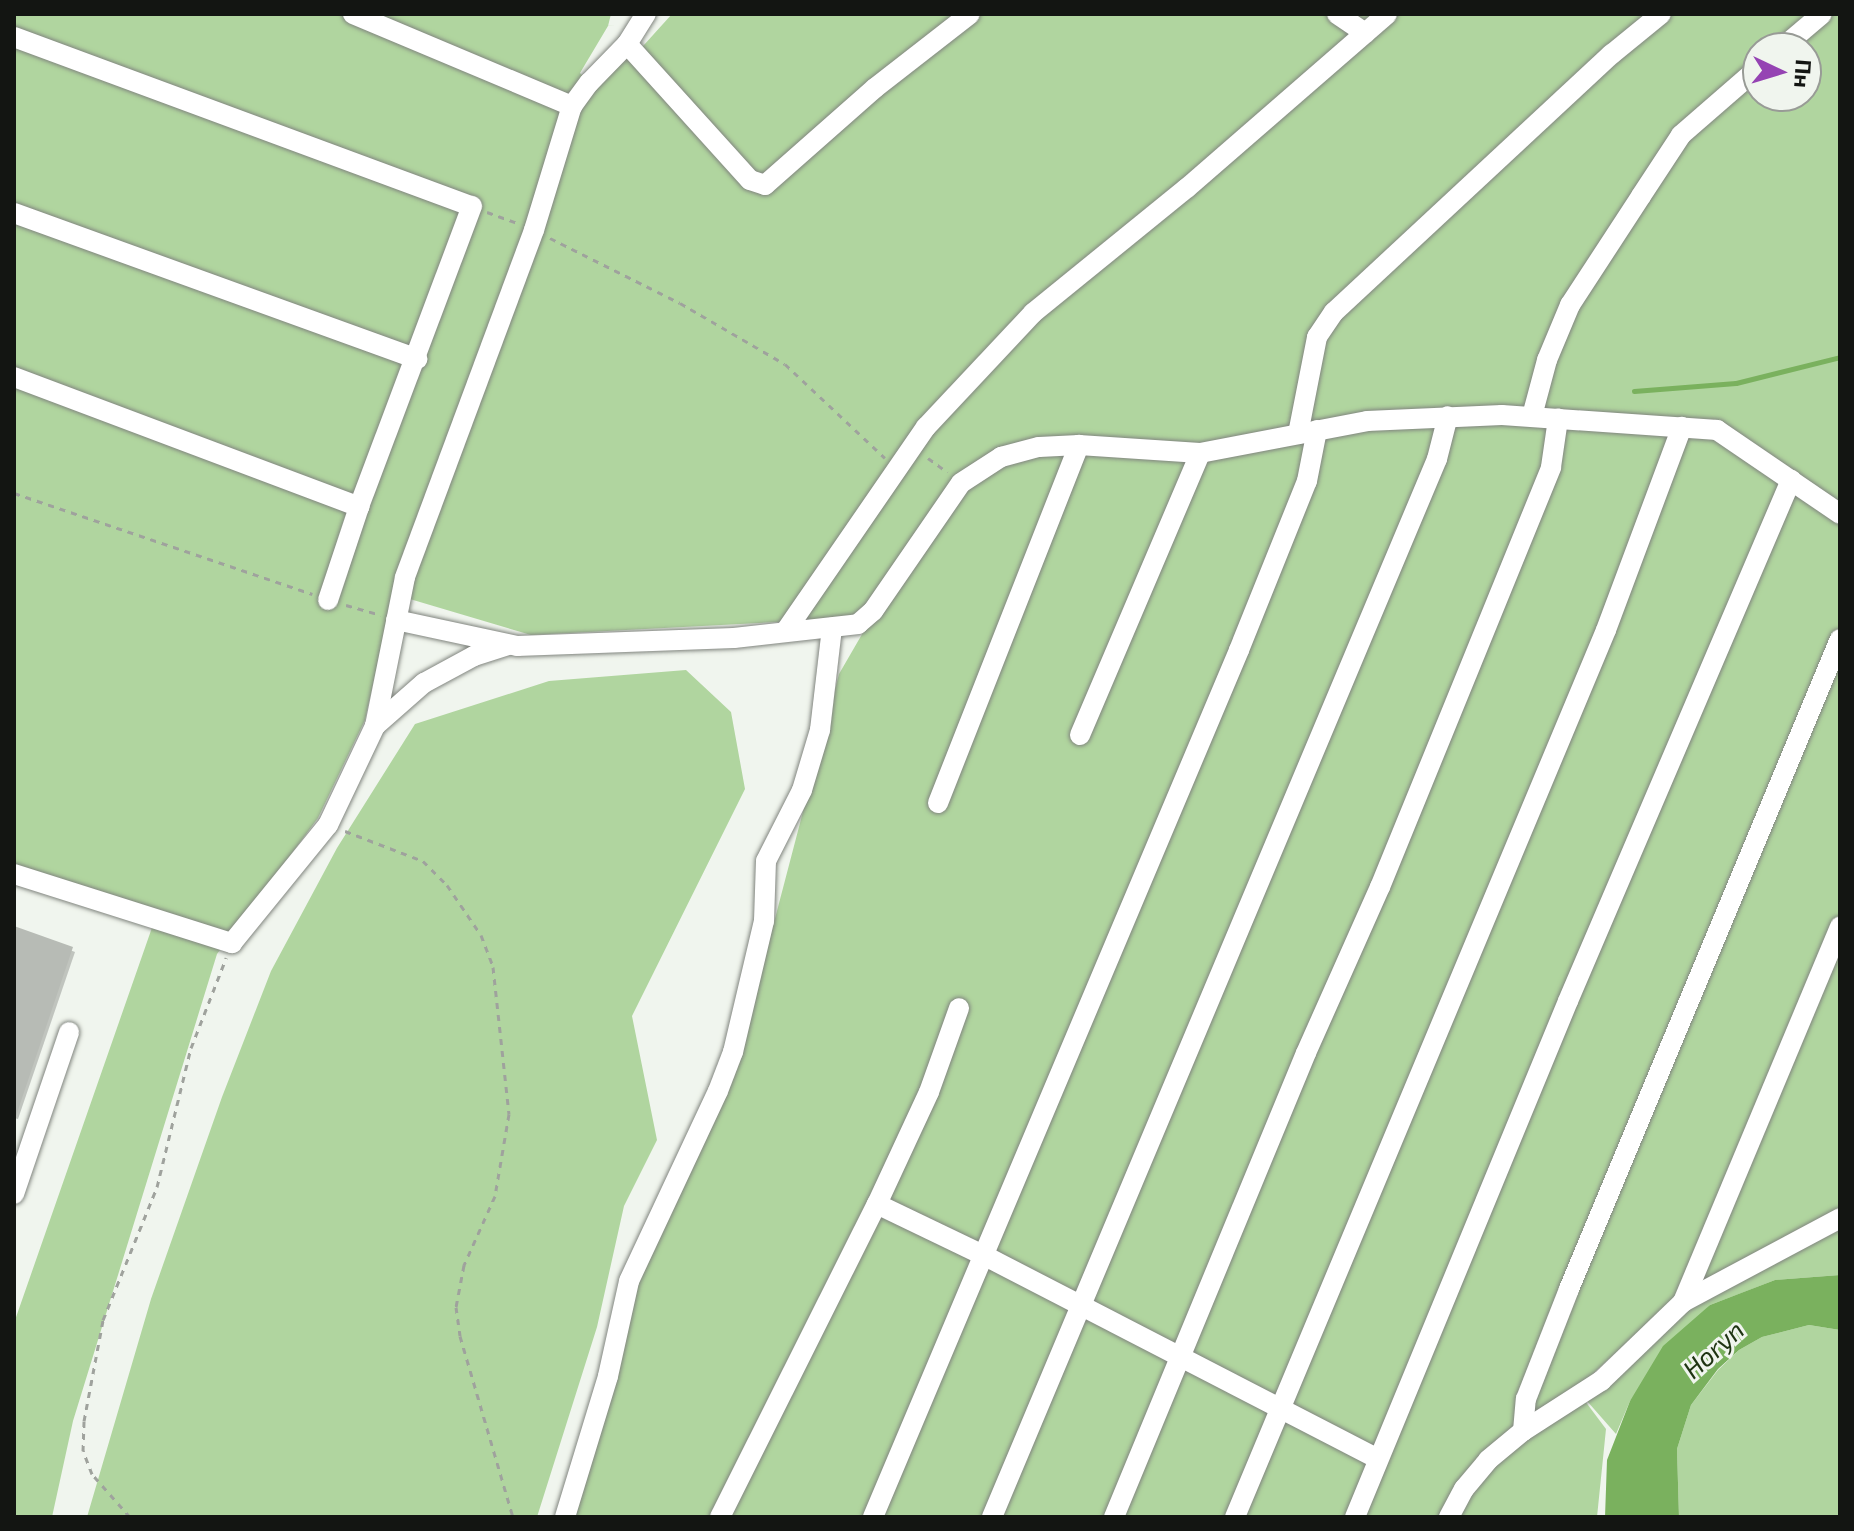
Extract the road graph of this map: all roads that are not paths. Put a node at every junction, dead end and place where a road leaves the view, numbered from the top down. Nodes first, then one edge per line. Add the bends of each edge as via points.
1 (353, 14) edge
2 (646, 14) edge
3 (970, 14) edge
4 (1337, 14) edge
5 (1387, 14) edge
6 (1661, 14) edge
7 (1822, 14) edge
8 (1801, 32) edge
9 (1365, 33) junction
10 (14, 37) edge
11 (627, 44) junction
12 (1742, 82) edge
13 (572, 106) junction
14 (14, 213) edge
15 (417, 359) junction
16 (14, 377) edge
17 (1448, 416) junction
18 (1532, 416) junction
19 (1558, 419) junction
20 (1682, 427) junction
21 (1308, 432) junction
22 (1079, 445) junction
23 (1200, 453) junction
24 (1791, 480) junction
25 (359, 507) junction
26 (1840, 514) edge
27 (328, 600) road end
28 (396, 620) junction
29 (832, 628) junction
30 (785, 632) junction
31 (1840, 639) edge
32 (508, 645) junction
33 (375, 726) junction
34 (1080, 735) dead end
35 (938, 803) dead end
36 (14, 874) edge
37 (1840, 926) edge
38 (959, 1008) dead end
39 (69, 1032) dead end
40 (14, 1194) edge
41 (877, 1204) junction
42 (1840, 1218) edge
43 (985, 1256) junction
44 (1683, 1302) junction
45 (1082, 1307) junction
46 (1181, 1357) junction
47 (1279, 1409) junction
48 (1523, 1431) junction
49 (1378, 1459) junction
50 (565, 1517) edge
51 (720, 1517) edge
52 (873, 1517) edge
53 (992, 1517) edge
54 (1114, 1517) edge
55 (1235, 1517) edge
56 (1355, 1517) edge
57 (1449, 1517) edge

1 - 13 street
2 - 11 street
3 - 11 street via 875,88 765,185 750,180
4 - 9 street
5 - 9 street
6 - 21 street via 1334,312 1317,337
7 - 8 street
9 - 30 street via 1033,313 926,427
10 - 15 street via 472,206
11 - 13 street
12 - 18 street via 1681,135 1570,305
13 - 28 street via 534,230 423,525
14 - 15 street
15 - 25 street
16 - 25 street
17 - 18 street
17 - 21 street via 1367,421
17 - 45 street via 1437,459
18 - 19 street
19 - 20 street
19 - 46 street via 1551,467
20 - 24 street via 1717,430
20 - 47 street via 1606,630
21 - 23 street
21 - 43 street via 1307,481
22 - 23 street
22 - 29 street via 1039,447 1001,457 961,483 873,611 858,624
22 - 35 street
23 - 34 street
24 - 26 street
24 - 49 street
25 - 27 street
28 - 32 street
28 - 33 street
29 - 30 street
29 - 50 street via 820,730 802,790 766,861 764,921 733,1052 629,1281 608,1376
30 - 32 street
31 - 48 street via 1569,1289 1526,1399
32 - 33 street via 424,683
33 - 36 street via 328,825 232,943
37 - 44 street
38 - 41 street via 929,1092
39 - 40 street
41 - 43 street
41 - 51 street
42 - 44 street
43 - 45 street
43 - 52 street
44 - 48 street via 1601,1381
45 - 46 street
45 - 53 street
46 - 47 street
46 - 54 street
47 - 49 street
47 - 55 street
48 - 57 street via 1480,1470
49 - 56 street

